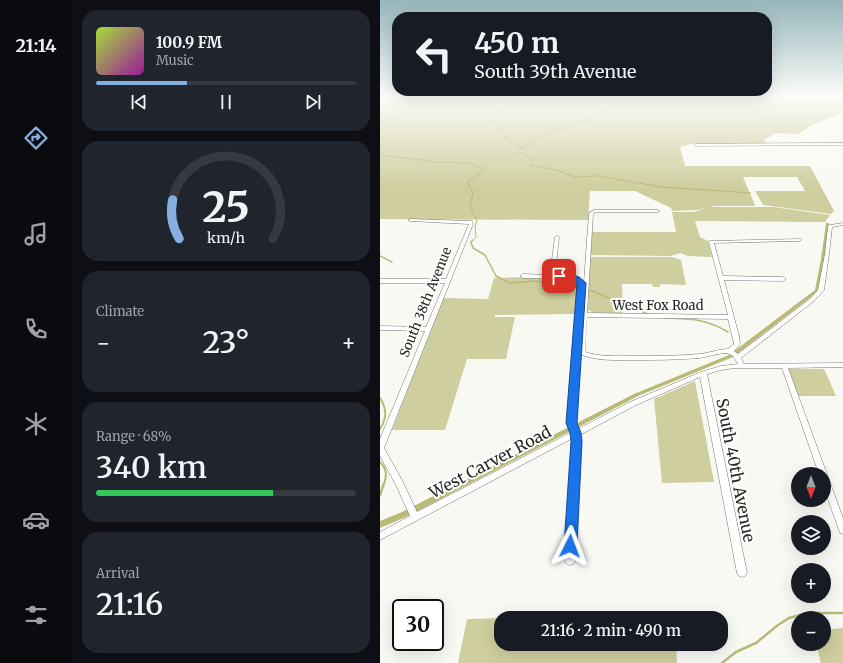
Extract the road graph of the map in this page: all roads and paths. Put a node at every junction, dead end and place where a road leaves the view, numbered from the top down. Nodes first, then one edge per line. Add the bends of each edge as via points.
1 (843, 144) edge
2 (696, 145) dead end
3 (658, 211) dead end
4 (410, 220) dead end
5 (843, 224) edge
6 (557, 237) dead end
7 (799, 240) dead end
8 (523, 276) dead end
9 (552, 276) junction
10 (720, 278) junction
11 (783, 278) dead end
12 (380, 281) edge
13 (448, 281) junction
14 (585, 315) junction
15 (731, 317) junction
16 (380, 328) edge
17 (428, 328) junction
18 (733, 354) junction
19 (784, 365) junction
20 (843, 365) edge
21 (742, 366) junction
22 (703, 373) junction
23 (574, 430) junction
24 (380, 448) edge
25 (820, 467) edge
26 (831, 497) edge
27 (414, 513) junction
28 (843, 530) edge
29 (380, 536) edge
30 (570, 561) dead end
31 (742, 573) dead end

1 - 2 street
3 - 14 street via 592,212
4 - 13 street, South 38th Avenue via 470,222
5 - 18 street via 830,226 822,290 812,300
6 - 9 street
7 - 10 street via 711,242
8 - 9 street
9 - 23 street via 577,278 582,283
10 - 11 street
10 - 15 street
12 - 13 street
13 - 17 street, South 38th Avenue
14 - 15 street, West Fox Road
14 - 18 street via 582,353 591,357
15 - 18 street via 737,344
16 - 17 street
17 - 24 street, South 38th Avenue
18 - 21 street
19 - 20 street, West Carver Road
19 - 21 street, West Carver Road
19 - 25 street
21 - 22 street, West Carver Road
22 - 23 street, West Carver Road
22 - 31 street, South 40th Avenue
23 - 27 street, West Carver Road
23 - 30 street via 577,441
24 - 27 street, South 38th Avenue
26 - 28 street
27 - 29 street, West Carver Road

